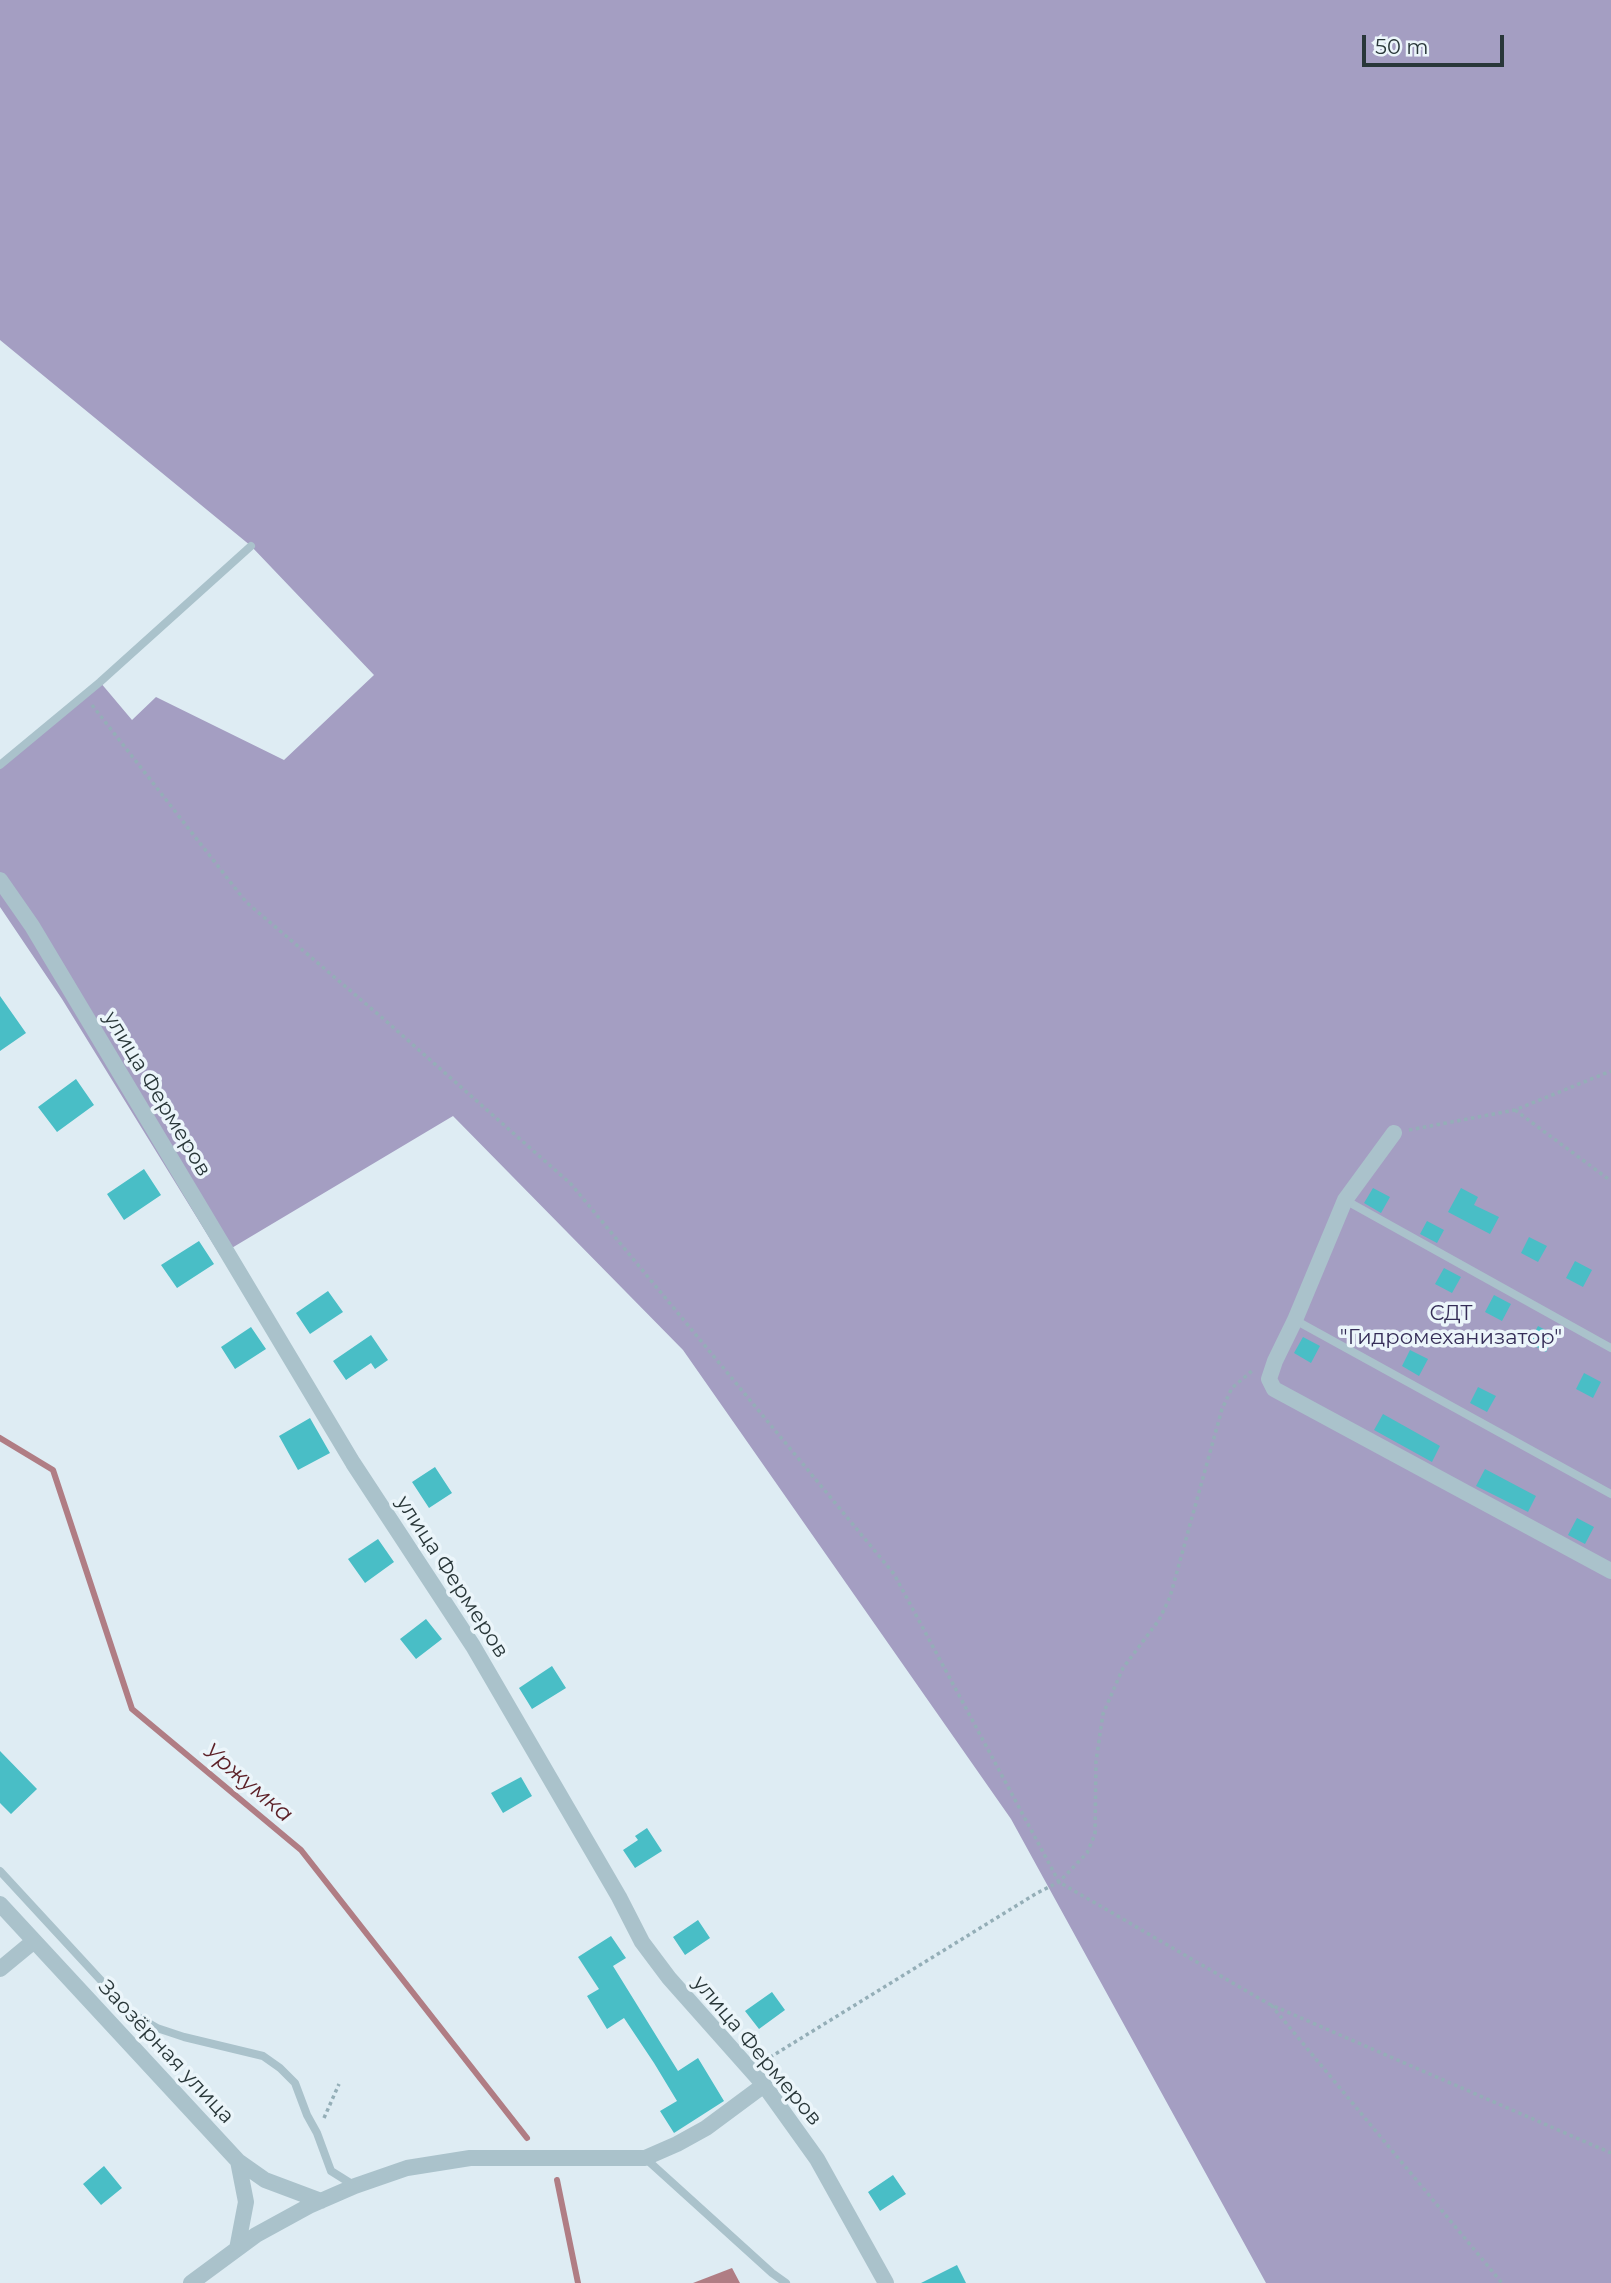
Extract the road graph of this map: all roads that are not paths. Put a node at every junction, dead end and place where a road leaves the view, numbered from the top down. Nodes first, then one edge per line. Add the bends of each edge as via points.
1 (251, 546) dead end
2 (0, 765) edge
3 (0, 880) edge
4 (1394, 1133) road end
5 (1345, 1200) junction
6 (1295, 1320) junction
7 (1611, 1348) edge
8 (1611, 1494) edge
9 (1611, 1571) edge
10 (0, 1871) edge
11 (0, 1904) edge
12 (34, 1941) junction
13 (0, 1969) edge
14 (764, 2085) junction
15 (645, 2158) junction
16 (238, 2161) junction
17 (355, 2186) junction
18 (321, 2200) junction
19 (237, 2249) junction
20 (191, 2283) edge
21 (784, 2283) edge
22 (886, 2283) edge

1 - 2 lane
3 - 14 street, улица Фермеров via 32,926 353,1463 473,1646 642,1942
4 - 5 street
5 - 6 street
5 - 7 lane
6 - 8 lane
6 - 9 street via 1269,1380 1274,1389
10 - 17 lane via 138,2017 184,2037 263,2056 280,2068 295,2083 331,2171
11 - 12 street, Заозёрная улица
12 - 13 street
12 - 16 street, Заозёрная улица
14 - 15 street via 706,2128
14 - 22 street, улица Фермеров via 817,2158
15 - 17 street via 470,2158 407,2168
15 - 21 lane
16 - 18 street, Заозёрная улица via 265,2180
16 - 19 street via 246,2202
17 - 18 street
18 - 19 street
19 - 20 street

